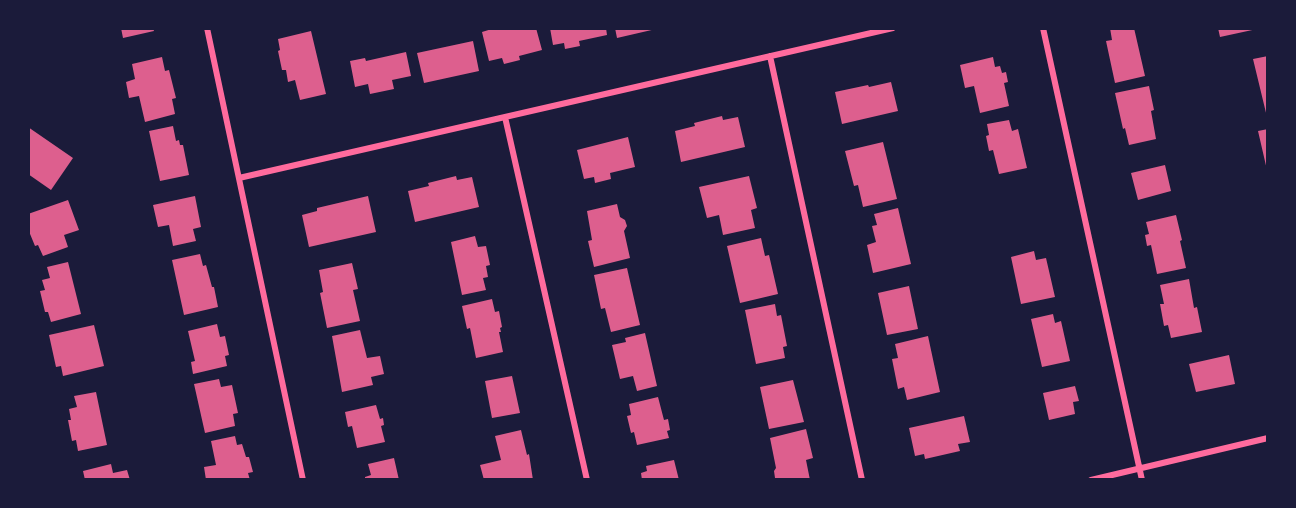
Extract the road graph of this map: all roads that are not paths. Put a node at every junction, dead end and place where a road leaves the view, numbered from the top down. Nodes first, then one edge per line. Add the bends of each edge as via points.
1 (207, 28) edge
2 (893, 28) edge
3 (1043, 28) edge
4 (770, 56) junction
5 (505, 117) junction
6 (239, 178) junction
7 (1268, 438) edge
8 (1139, 468) junction
9 (303, 480) edge
10 (587, 480) edge
11 (862, 480) edge
12 (1091, 480) edge
13 (1142, 480) edge

1 - 6 street
2 - 4 street
3 - 8 street
4 - 5 street
4 - 11 street
5 - 6 street
5 - 10 street
6 - 9 street
7 - 8 street
8 - 12 street
8 - 13 street

